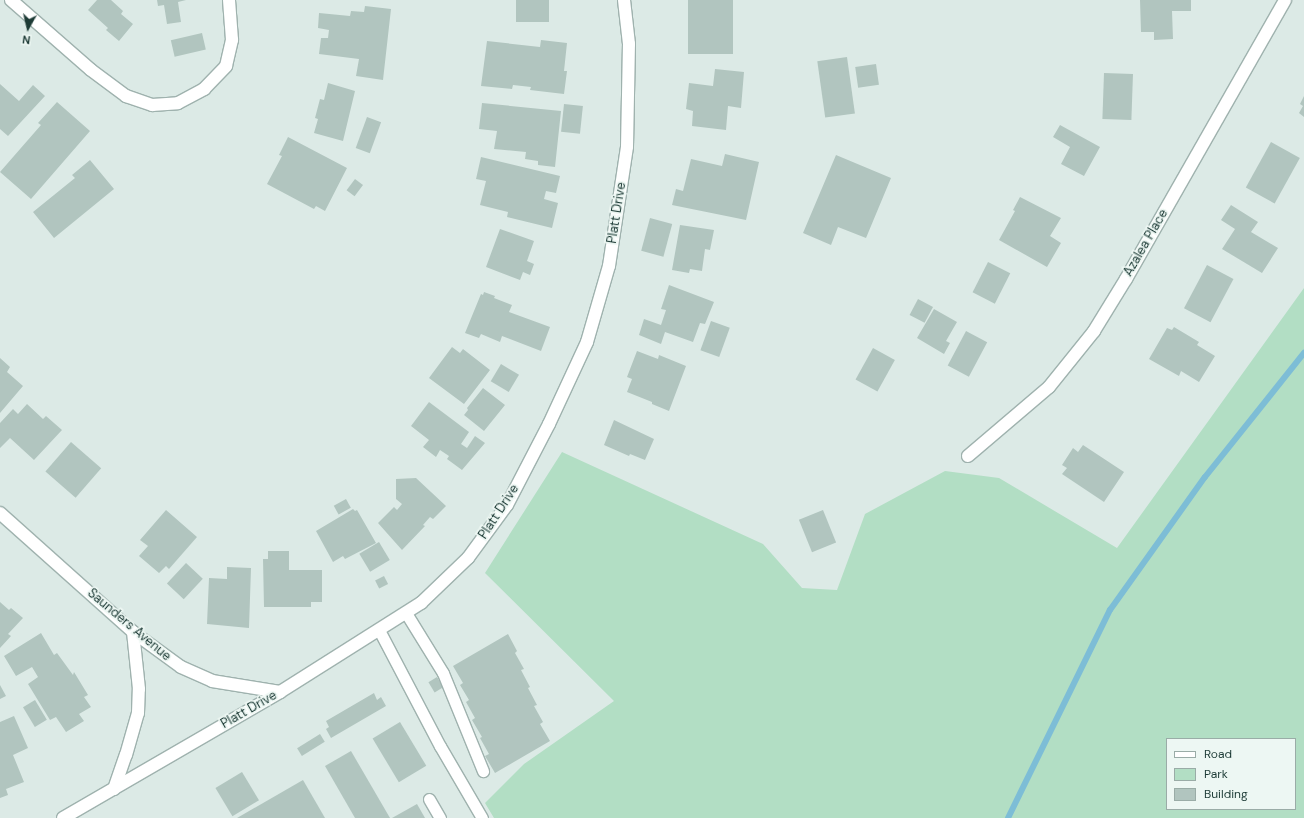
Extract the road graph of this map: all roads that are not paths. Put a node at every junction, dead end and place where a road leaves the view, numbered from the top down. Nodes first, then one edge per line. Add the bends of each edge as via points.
1 (11, 0) edge
2 (229, 0) edge
3 (624, 0) edge
4 (1285, 0) edge
5 (968, 456) dead end
6 (0, 513) edge
7 (406, 613) junction
8 (379, 630) junction
9 (133, 632) junction
10 (280, 692) junction
11 (483, 771) dead end
12 (114, 789) junction
13 (429, 799) dead end
14 (64, 818) edge
15 (440, 818) edge
16 (482, 818) edge

1 - 2 street via 126,96 152,105 178,103 204,89 226,66 232,40
3 - 7 street, Platt Drive via 629,44 627,147 610,266 587,342 549,424 507,505 468,558 421,603
4 - 5 street, Azalea Place via 1094,331 1049,387
6 - 9 street, Saunders Avenue
7 - 8 street, Platt Drive
7 - 11 lane via 443,673
8 - 10 street, Platt Drive
8 - 16 lane via 440,746
9 - 10 street, Saunders Avenue via 181,667 212,681
9 - 12 street via 139,689 138,713
10 - 12 street, Platt Drive
12 - 14 street, Platt Drive
13 - 15 lane

